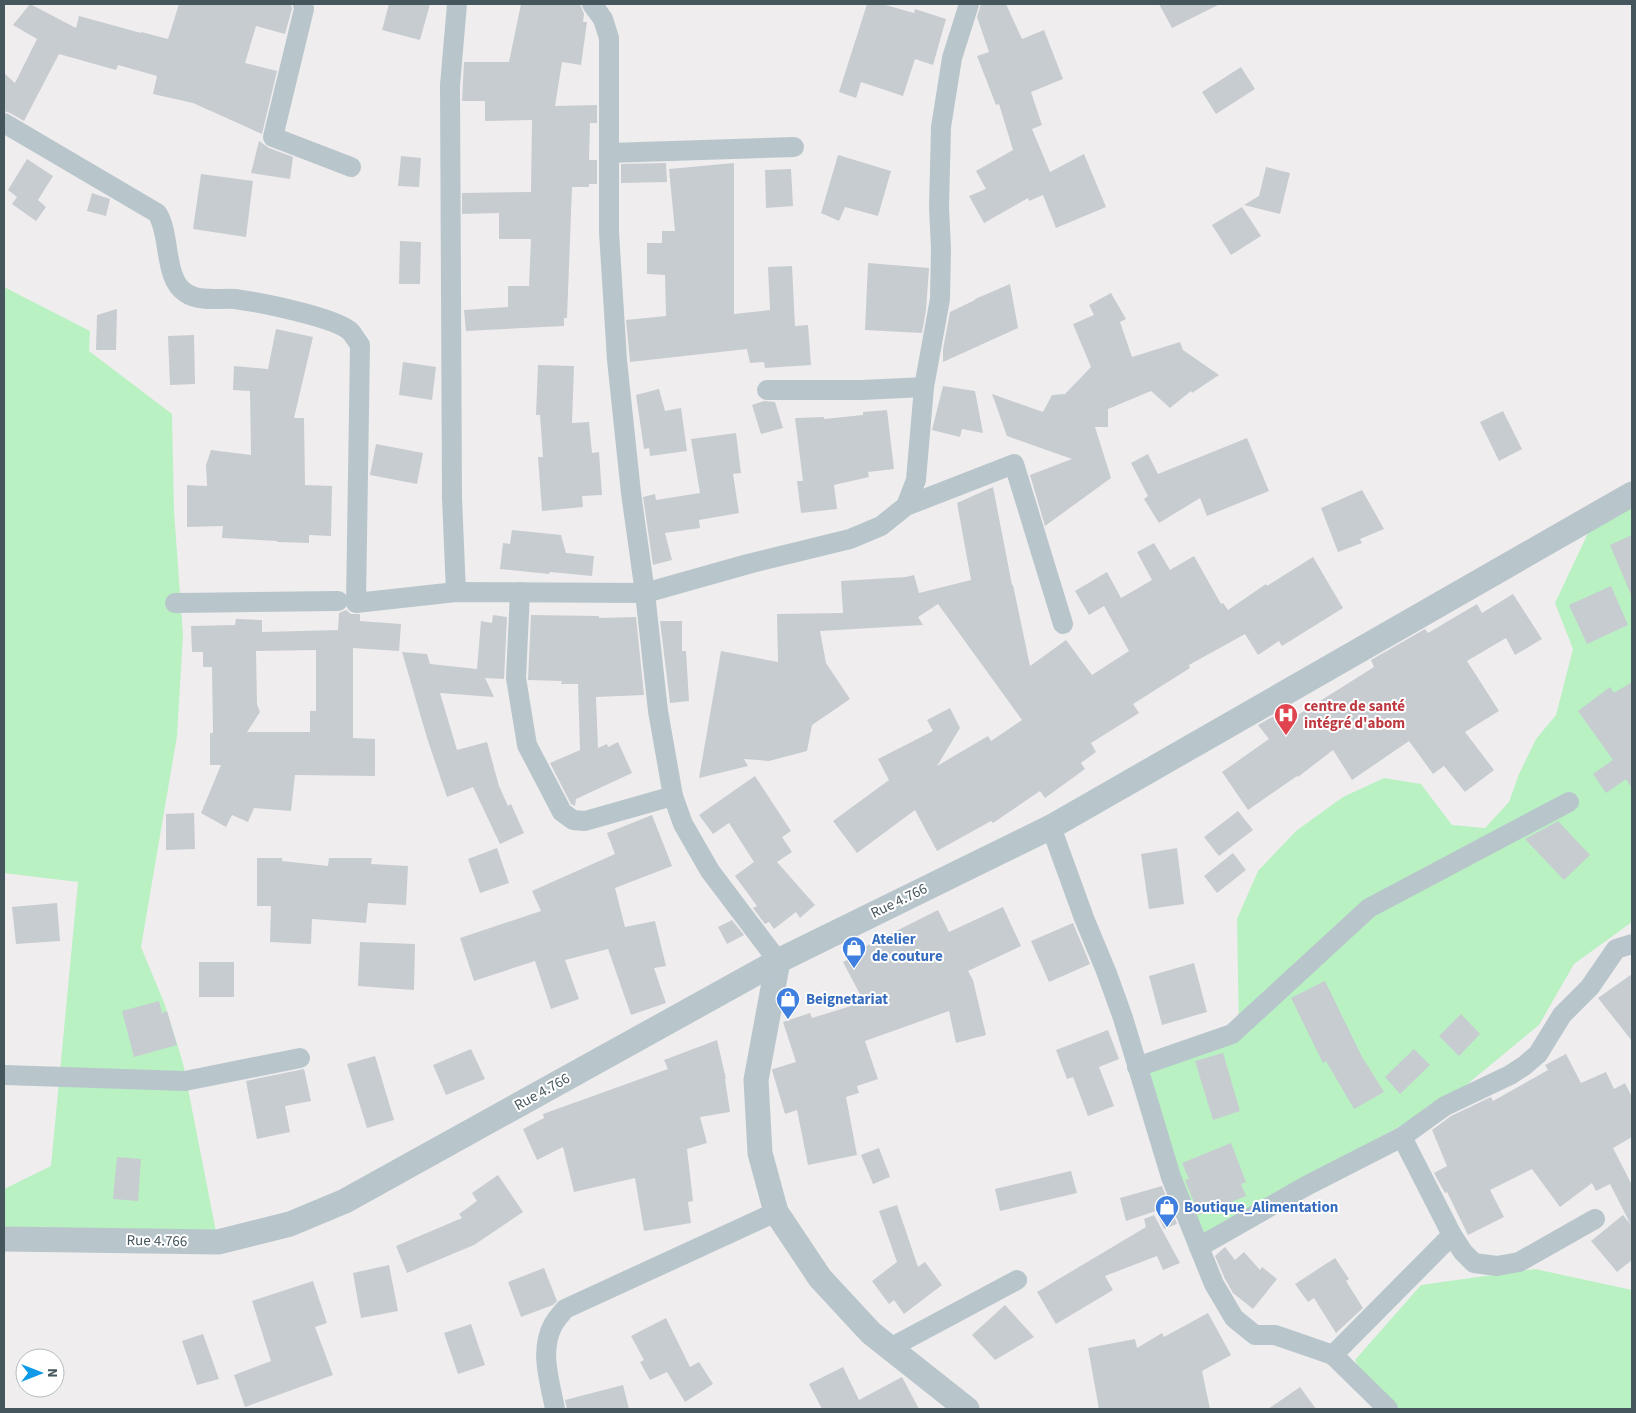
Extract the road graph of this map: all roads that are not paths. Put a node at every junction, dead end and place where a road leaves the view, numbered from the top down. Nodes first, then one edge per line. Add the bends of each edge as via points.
1 (303, 4) edge
2 (457, 4) edge
3 (592, 4) edge
4 (966, 5) edge
5 (4, 123) edge
6 (794, 147) dead end
7 (609, 153) junction
8 (351, 167) dead end
9 (924, 386) junction
10 (767, 390) dead end
11 (1632, 494) edge
12 (906, 506) junction
13 (456, 592) junction
14 (520, 592) junction
15 (645, 593) junction
16 (338, 602) dead end
17 (175, 603) dead end
18 (1062, 624) dead end
19 (673, 796) junction
20 (1569, 802) dead end
21 (1051, 826) junction
22 (1632, 944) edge
23 (778, 961) junction
24 (300, 1058) dead end
25 (1137, 1067) junction
26 (4, 1075) edge
27 (1402, 1137) junction
28 (776, 1212) junction
29 (1595, 1219) dead end
30 (1452, 1235) junction
31 (4, 1239) edge
32 (1199, 1247) junction
33 (1017, 1280) dead end
34 (890, 1348) junction
35 (1333, 1355) junction
36 (555, 1409) edge
37 (967, 1409) edge
38 (1388, 1409) edge

1 - 8 street via 273,137
2 - 13 street via 450,85 452,498
3 - 7 street via 603,19 609,38
4 - 9 street via 952,58 941,127 940,299
5 - 13 street via 157,212 162,220 175,279 186,293 202,298 269,304 338,324 351,332 360,345 356,603
6 - 7 street
7 - 15 street via 609,232 617,360
9 - 10 street
9 - 12 street via 916,480
11 - 21 street, Rue 4.766
12 - 15 street via 881,526 850,539
12 - 18 street via 1014,464
13 - 14 street
14 - 15 street
14 - 19 street via 516,678 526,745 562,812 573,820 585,822
15 - 19 street via 658,711
16 - 17 street
19 - 23 street via 684,824 710,871
20 - 25 street via 1369,908 1232,1034
21 - 23 street, Rue 4.766
21 - 25 street via 1113,990
22 - 27 street via 1616,949 1590,987 1562,1015 1538,1054 1524,1066 1510,1076 1446,1106
23 - 28 street via 756,1080 760,1153
23 - 31 street, Rue 4.766 via 345,1202 290,1224 218,1242
24 - 26 street via 185,1081
25 - 32 street via 1171,1177
27 - 30 street
27 - 32 street via 1308,1185
28 - 34 street via 820,1278
28 - 36 street via 565,1309 553,1325 548,1342 546,1362
29 - 30 street via 1519,1262 1497,1266 1474,1263
30 - 35 street
32 - 35 street via 1214,1284 1234,1318 1255,1335 1275,1335
33 - 34 street
34 - 37 street
35 - 38 street

